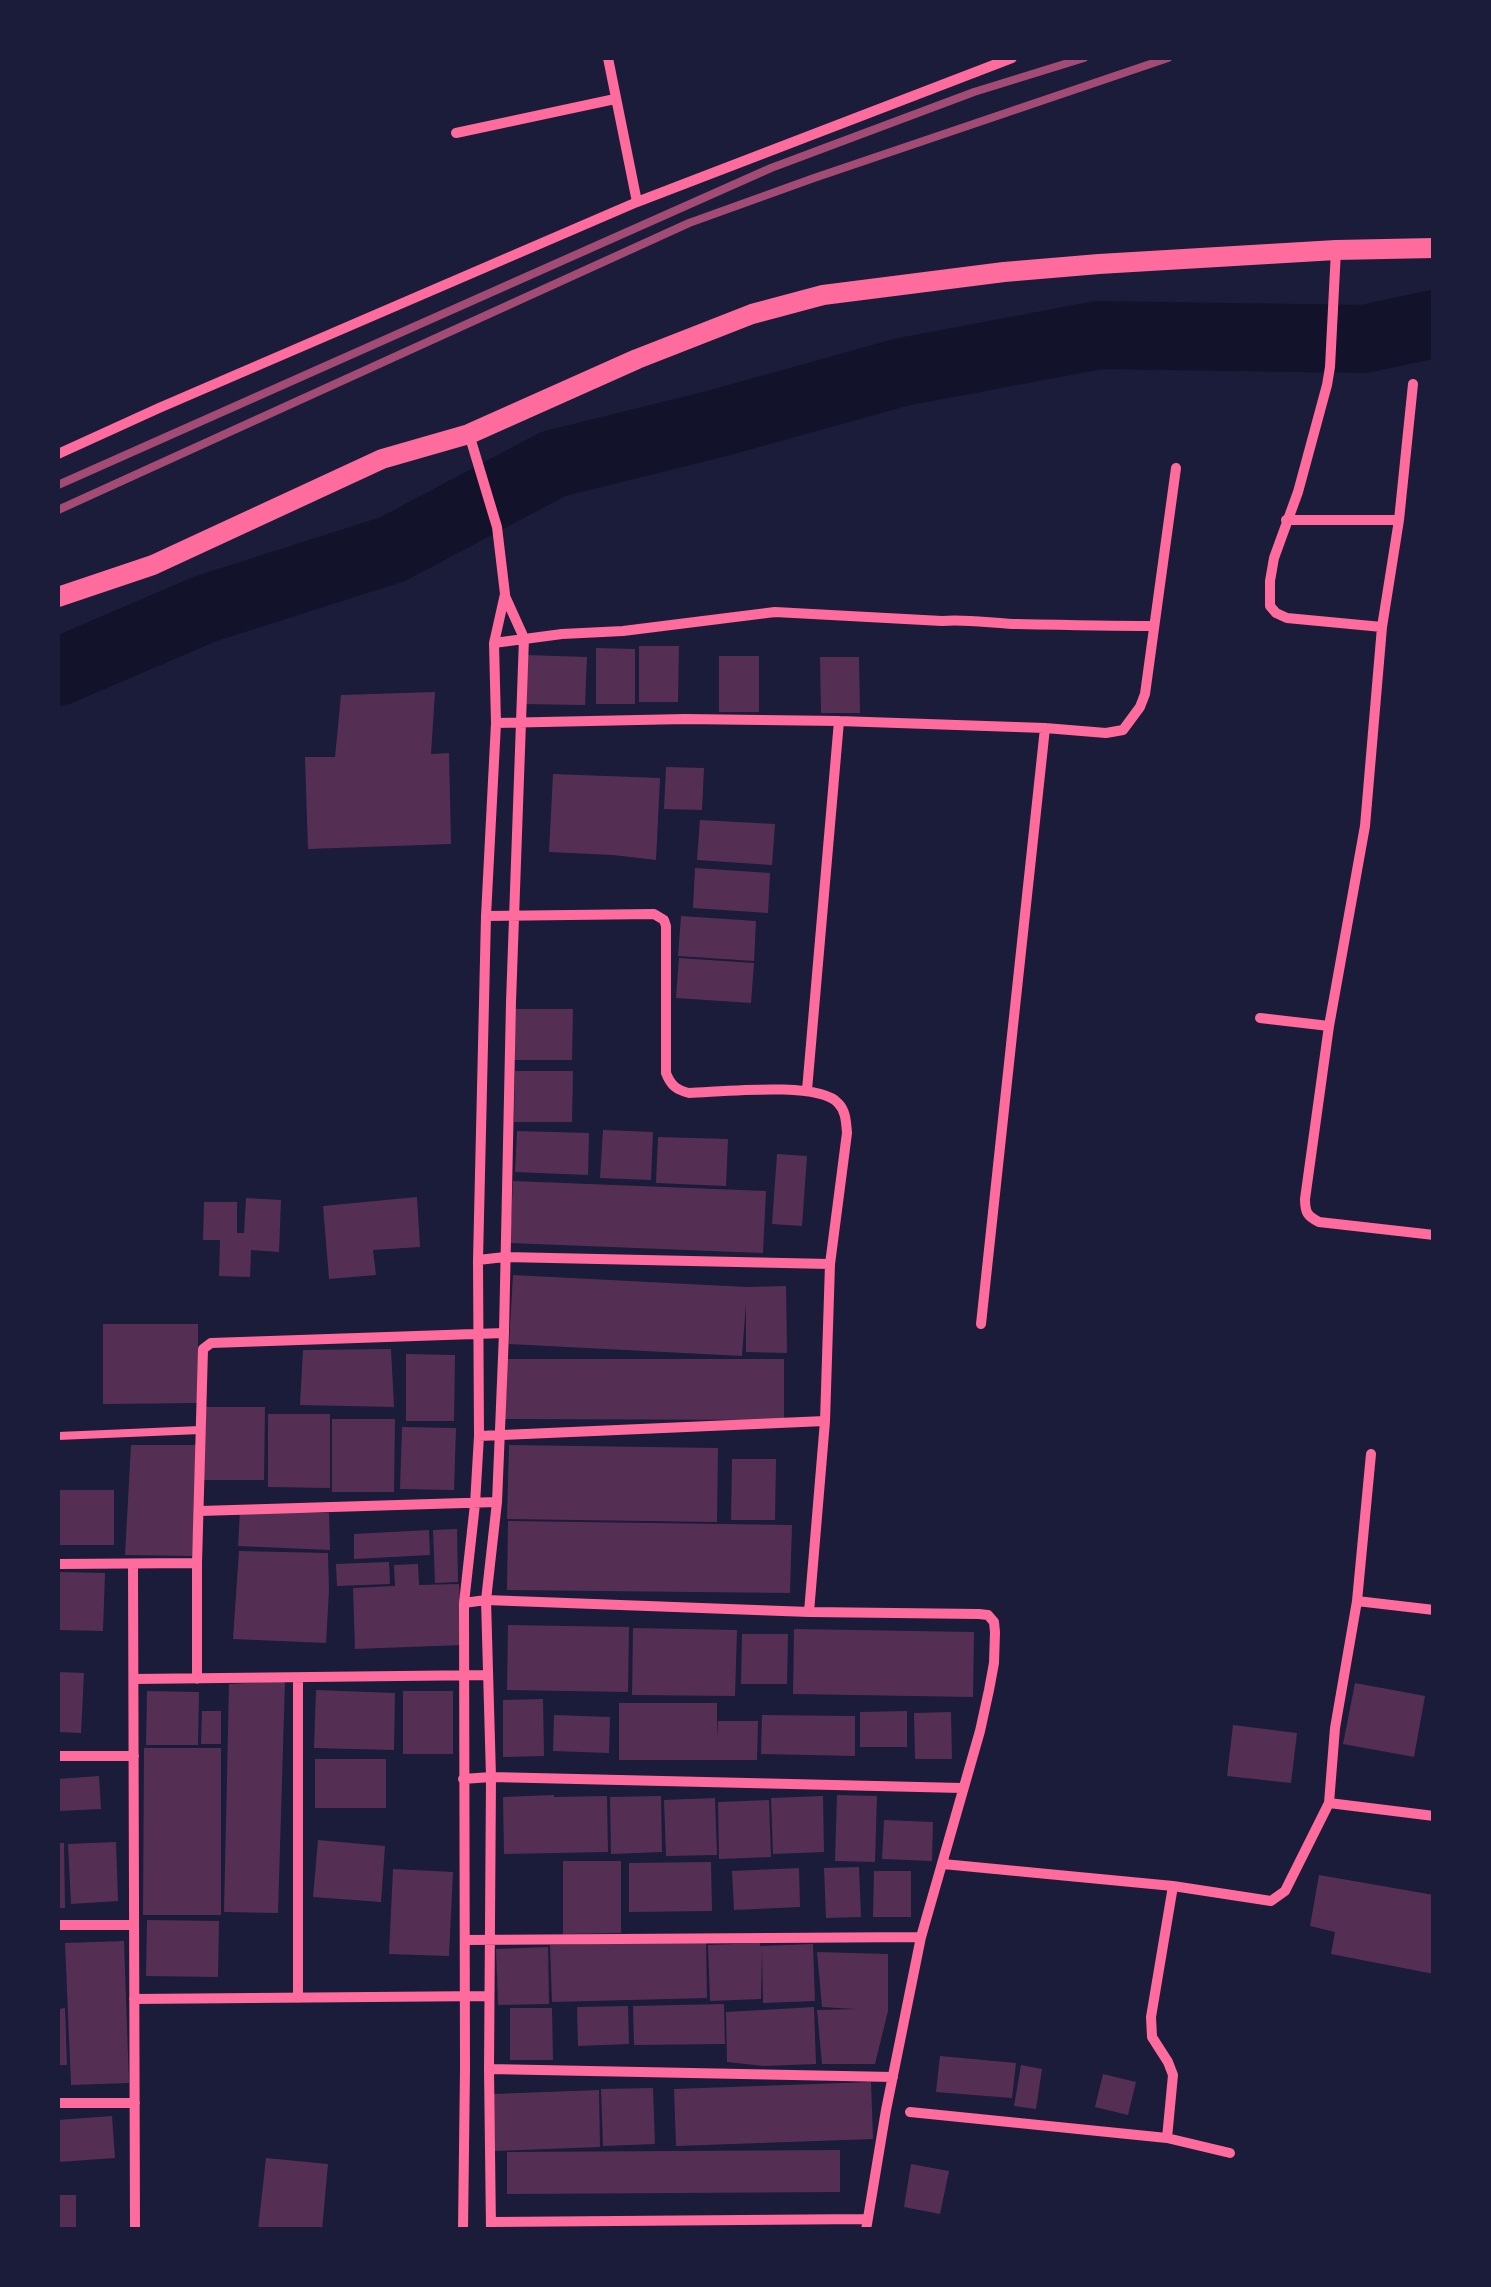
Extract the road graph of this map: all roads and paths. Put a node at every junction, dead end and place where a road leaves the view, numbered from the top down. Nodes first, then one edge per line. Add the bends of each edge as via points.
1 (608, 58) edge
2 (1012, 58) edge
3 (616, 98) junction
4 (456, 133) dead end
5 (637, 202) junction
6 (1434, 248) edge
7 (1336, 250) junction
8 (1414, 384) dead end
9 (472, 444) junction
10 (58, 454) edge
11 (1176, 468) dead end
12 (1286, 520) junction
13 (1398, 520) junction
14 (505, 594) junction
15 (58, 597) edge
16 (1154, 626) junction
17 (1382, 627) junction
18 (524, 638) junction
19 (494, 643) junction
20 (520, 721) junction
21 (839, 721) junction
22 (496, 722) junction
23 (1045, 728) junction
24 (514, 915) junction
25 (486, 916) junction
26 (1260, 1018) dead end
27 (1329, 1026) junction
28 (808, 1090) junction
29 (1434, 1235) edge
30 (504, 1258) junction
31 (478, 1260) junction
32 (830, 1264) junction
33 (981, 1324) dead end
34 (504, 1333) junction
35 (480, 1334) junction
36 (825, 1421) junction
37 (200, 1430) junction
38 (498, 1434) junction
39 (58, 1436) edge
40 (478, 1436) junction
41 (1371, 1454) dead end
42 (497, 1502) junction
43 (475, 1504) junction
44 (200, 1511) junction
45 (197, 1563) junction
46 (58, 1564) edge
47 (133, 1564) junction
48 (486, 1600) junction
49 (1357, 1601) junction
50 (464, 1603) junction
51 (1434, 1610) edge
52 (809, 1612) junction
53 (463, 1676) junction
54 (488, 1676) junction
55 (198, 1678) junction
56 (298, 1678) junction
57 (134, 1679) junction
58 (58, 1756) edge
59 (134, 1756) junction
60 (491, 1777) junction
61 (463, 1779) junction
62 (962, 1788) junction
63 (1329, 1803) junction
64 (1434, 1816) edge
65 (943, 1864) junction
66 (1173, 1886) junction
67 (58, 1925) edge
68 (134, 1925) junction
69 (921, 1937) junction
70 (465, 1940) junction
71 (490, 1940) junction
72 (489, 1996) junction
73 (298, 1998) junction
74 (465, 1998) junction
75 (134, 1999) junction
76 (489, 2069) junction
77 (893, 2078) junction
78 (135, 2102) junction
79 (58, 2103) edge
80 (910, 2112) dead end
81 (1167, 2138) junction
82 (1230, 2153) dead end
83 (866, 2224) edge
84 (492, 2226) edge
85 (135, 2230) edge
86 (463, 2230) edge

1 - 3 street
2 - 5 street
3 - 4 street
3 - 5 street
5 - 10 street
6 - 7 main road
7 - 9 main road via 1004,272 823,295 638,358
7 - 12 street via 1330,367
8 - 13 street
9 - 14 street via 496,527
9 - 15 main road via 382,458 153,566
11 - 16 street
12 - 13 street
12 - 17 street via 1268,598 1276,613
13 - 17 street
14 - 18 street
14 - 19 street
16 - 18 street via 776,612
16 - 23 street via 1144,694 1123,730
17 - 27 street via 1365,826
18 - 19 street
18 - 20 street
19 - 22 street
20 - 21 street
20 - 22 street
20 - 24 street
21 - 23 street
21 - 28 street
22 - 25 street
23 - 33 street
24 - 25 street
24 - 28 street via 660,917 666,926 670,1082 690,1094
24 - 30 street
25 - 31 street
26 - 27 street
27 - 29 street via 1305,1212 1320,1222
28 - 32 street via 834,1099 845,1115
30 - 31 street
30 - 32 street
30 - 34 street
31 - 35 street
32 - 36 street
34 - 35 street
34 - 38 street
35 - 37 street via 211,1344 201,1354
35 - 40 street
36 - 38 street
36 - 52 street
37 - 39 lane
37 - 44 street
38 - 40 street
38 - 42 street
40 - 43 street
41 - 49 street
42 - 43 street
42 - 48 street
43 - 44 street
43 - 50 street
44 - 45 street
45 - 47 street
45 - 55 street
46 - 47 street
47 - 57 street
48 - 50 street
48 - 52 street
48 - 54 street
49 - 51 street
49 - 63 street
50 - 53 street
52 - 62 street via 988,1615 994,1622 994,1663
53 - 54 street
53 - 56 street
53 - 61 street
54 - 60 street
55 - 56 street
55 - 57 street
56 - 73 street
57 - 59 street
58 - 59 street
59 - 68 street
60 - 61 street
60 - 62 street
60 - 71 street
61 - 70 street
62 - 65 street
63 - 64 street
63 - 66 street via 1278,1898
65 - 66 street
65 - 69 street
66 - 81 street via 1151,2017 1152,2037 1173,2075
67 - 68 street
68 - 75 street
69 - 71 street
69 - 77 street
70 - 71 street
70 - 74 street
71 - 72 street
72 - 74 street
72 - 76 street
73 - 74 street
73 - 75 street
74 - 86 street
75 - 78 street
76 - 77 street
76 - 84 street
77 - 83 street
78 - 79 street
78 - 85 street
80 - 81 street
81 - 82 street
83 - 84 street

